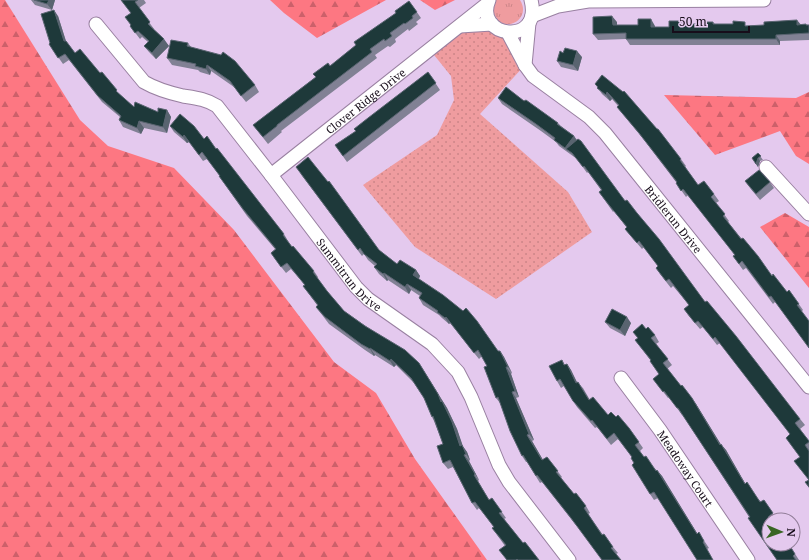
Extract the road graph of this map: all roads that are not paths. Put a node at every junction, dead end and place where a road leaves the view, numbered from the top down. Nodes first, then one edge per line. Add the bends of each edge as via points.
1 (531, 0) edge
2 (544, 0) edge
3 (764, 0) edge
4 (488, 2) edge
5 (558, 6) junction
6 (531, 19) junction
7 (96, 24) dead end
8 (492, 24) junction
9 (460, 26) junction
10 (508, 33) junction
11 (525, 65) junction
12 (766, 167) dead end
13 (271, 175) junction
14 (809, 214) edge
15 (621, 378) dead end
16 (809, 387) edge
17 (569, 560) edge
18 (748, 560) edge

1 - 6 street
2 - 5 street
3 - 5 street via 588,1
4 - 8 street, Clover Ridge Drive via 488,17
4 - 9 street, Clover Ridge Drive
5 - 6 street
6 - 10 street via 523,29
6 - 11 street
7 - 13 street, Summitrun Drive via 144,82 154,88 200,98 217,106
8 - 9 street
8 - 10 street
9 - 13 street, Clover Ridge Drive
10 - 11 street, Bridlerun Drive
11 - 16 street, Bridlerun Drive via 533,76 589,117 605,133
12 - 14 street
13 - 17 street, Summitrun Drive via 364,295 432,344 458,372 491,450 509,482
15 - 18 street, Meadoway Court via 660,430

